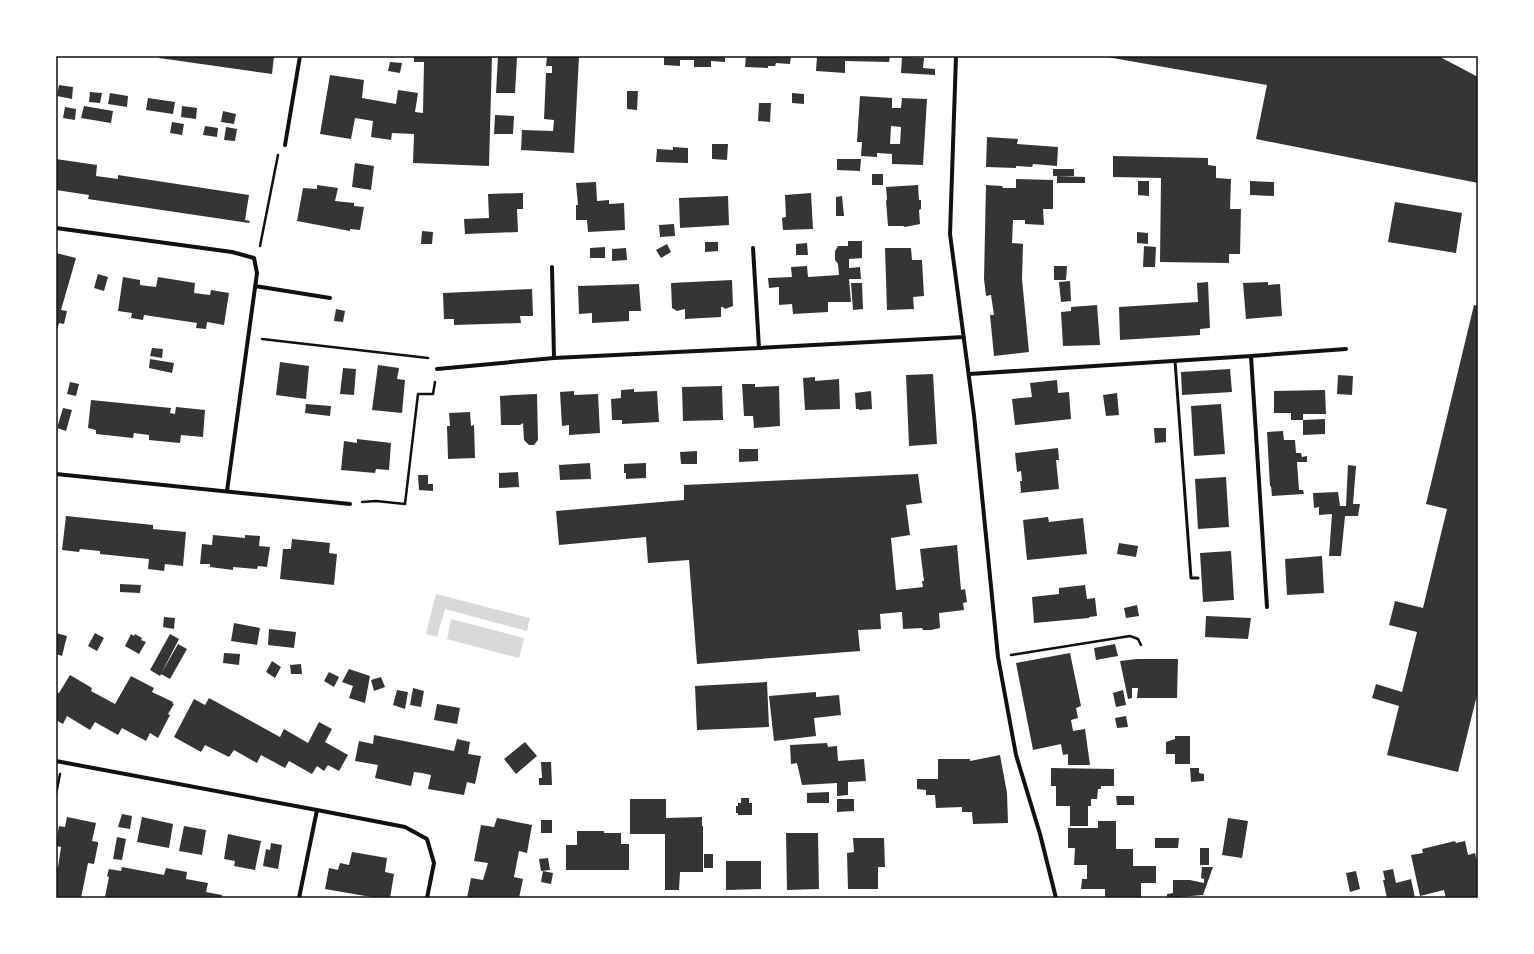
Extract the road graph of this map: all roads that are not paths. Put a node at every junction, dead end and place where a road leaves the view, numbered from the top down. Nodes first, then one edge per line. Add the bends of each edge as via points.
1 (300, 56) edge
2 (956, 56) edge
3 (285, 145) road end
4 (56, 228) edge
5 (753, 248) dead end
6 (552, 267) dead end
7 (255, 286) junction
8 (330, 298) dead end
9 (964, 337) junction
10 (759, 348) junction
11 (1346, 349) dead end
12 (1250, 356) junction
13 (554, 358) junction
14 (1174, 361) junction
15 (437, 369) road end
16 (969, 374) junction
17 (56, 474) edge
18 (227, 491) junction
19 (350, 504) road end
20 (1198, 578) dead end
21 (1266, 607) dead end
22 (56, 761) edge
23 (317, 810) junction
24 (299, 898) edge
25 (427, 898) edge
26 (1056, 898) edge

1 - 3 street
2 - 9 street via 950,234
4 - 7 street via 232,252 254,258 257,273
5 - 10 street
6 - 13 street
7 - 8 street
7 - 18 street
9 - 10 street
9 - 16 street
10 - 13 street
11 - 12 street
12 - 14 street
12 - 21 street
13 - 15 street
14 - 16 street
14 - 20 lane via 1191,578
16 - 26 street via 998,657 1016,755
17 - 18 street
18 - 19 street
22 - 23 street
23 - 24 street
23 - 25 street via 405,827 427,839 434,863

